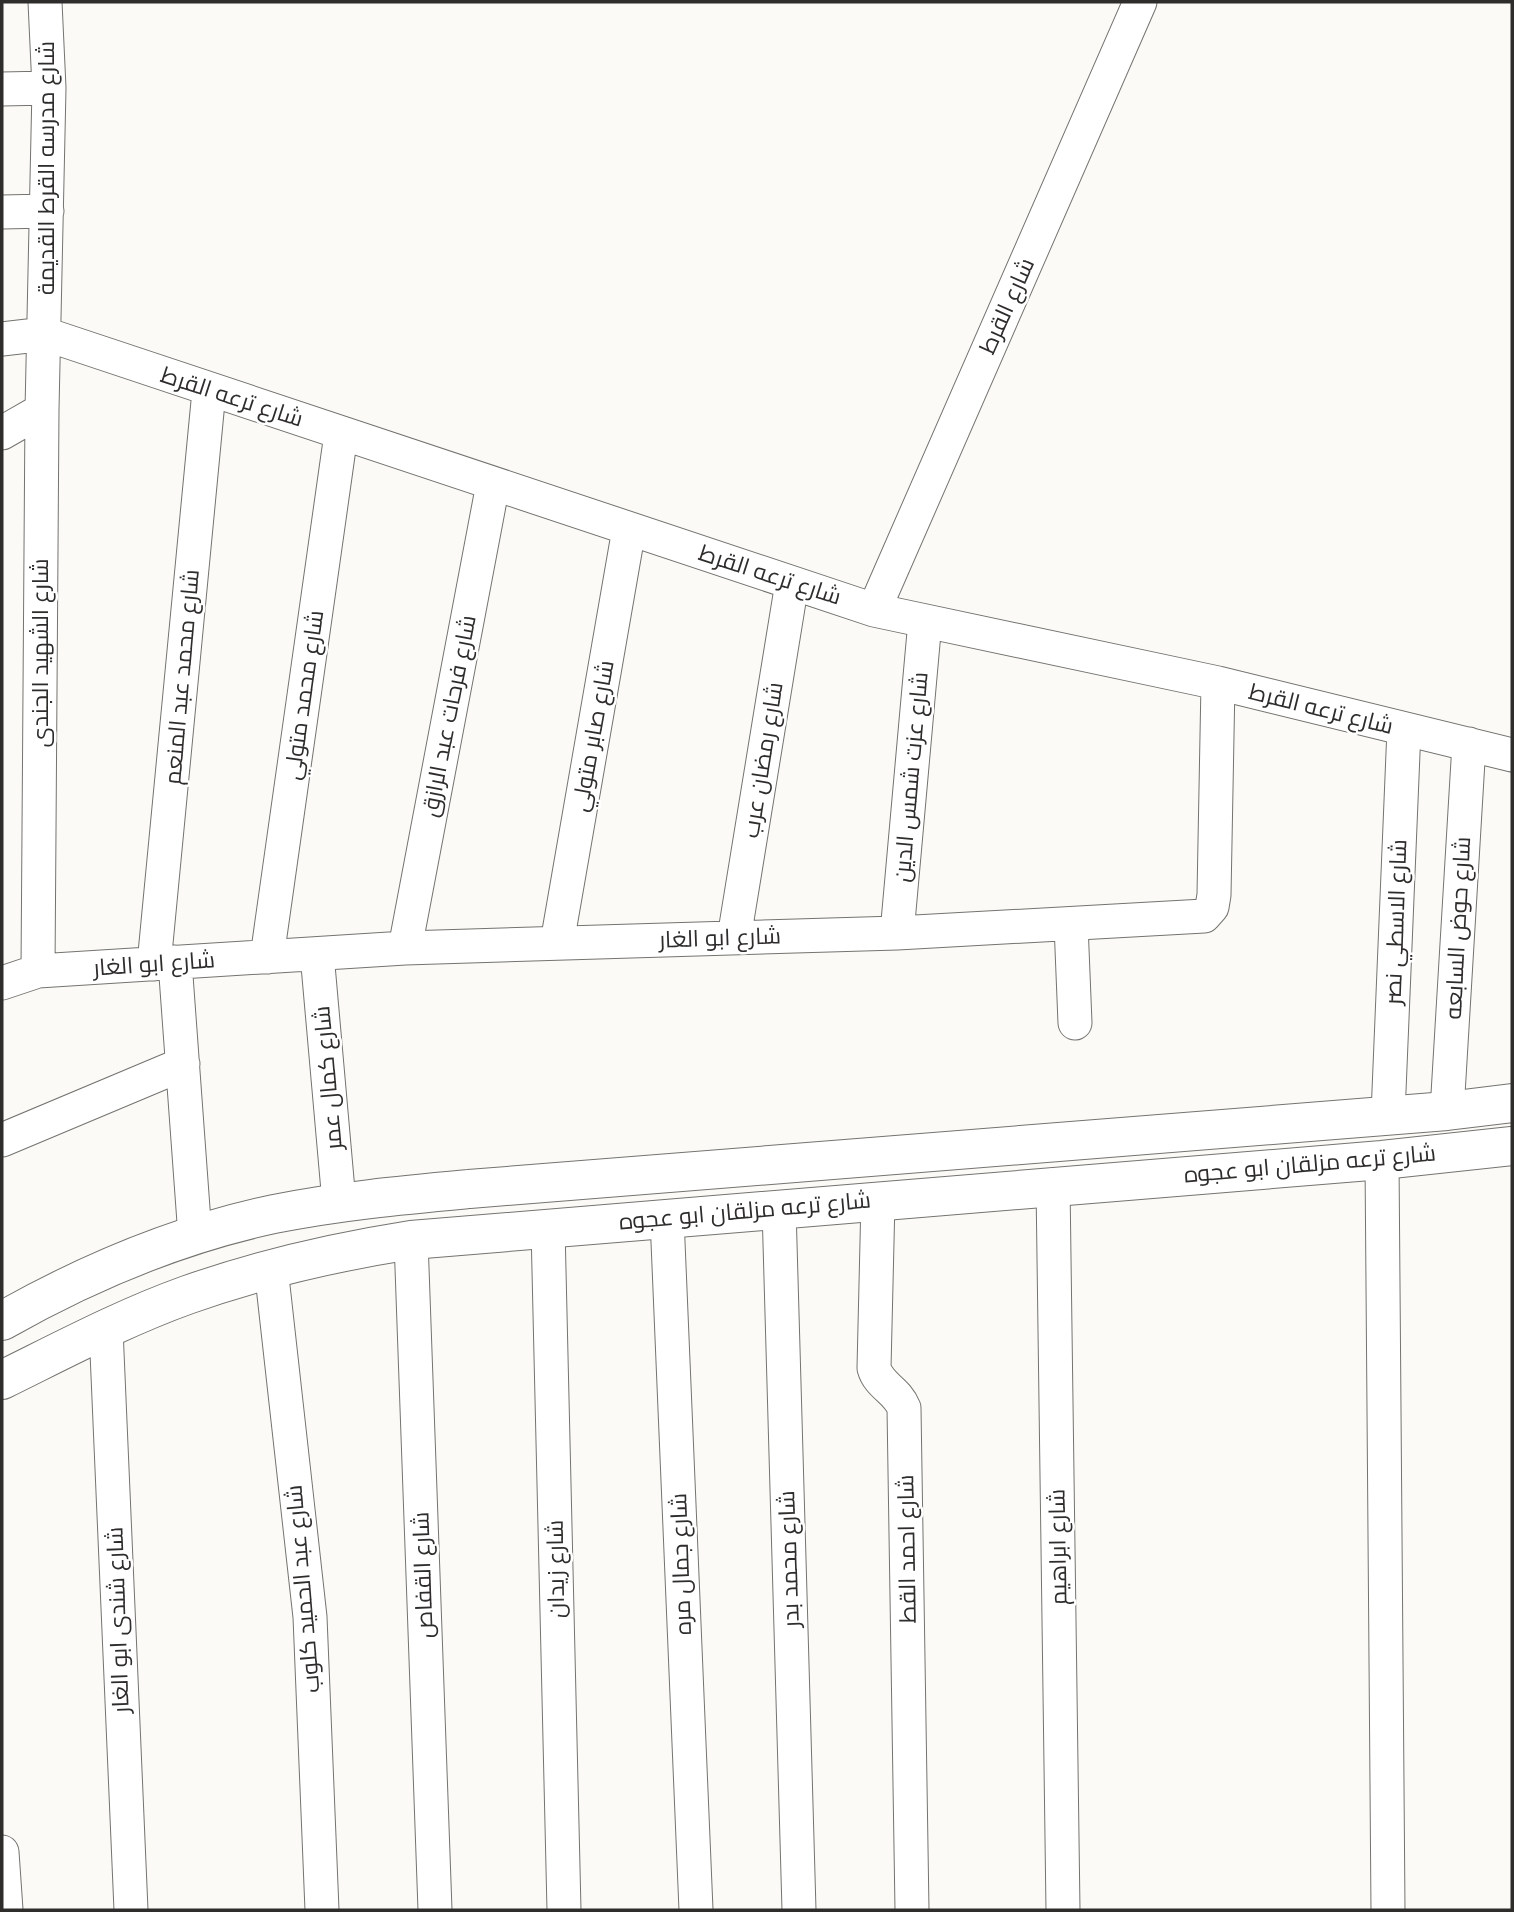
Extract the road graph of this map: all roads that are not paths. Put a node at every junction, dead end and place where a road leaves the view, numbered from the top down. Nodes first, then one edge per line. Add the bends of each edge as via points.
1 (45, 2) edge
2 (1140, 2) edge
3 (49, 88) junction
4 (2, 89) edge
5 (47, 211) junction
6 (2, 212) edge
7 (45, 334) junction
8 (2, 339) edge
9 (209, 391) junction
10 (42, 410) junction
11 (2, 433) edge
12 (341, 434) junction
13 (493, 484) junction
14 (629, 529) junction
15 (792, 583) junction
16 (874, 610) junction
17 (925, 621) junction
18 (1219, 683) junction
19 (1404, 729) junction
20 (1469, 744) junction
21 (1512, 755) edge
22 (1071, 924) junction
23 (897, 933) junction
24 (734, 938) junction
25 (557, 943) junction
26 (405, 948) junction
27 (317, 954) junction
28 (267, 957) junction
29 (165, 963) junction
30 (38, 971) junction
31 (2, 983) edge
32 (1075, 1023) dead end
33 (183, 1064) junction
34 (1512, 1103) edge
35 (1447, 1111) junction
36 (1388, 1115) junction
37 (2, 1140) edge
38 (1512, 1146) edge
39 (1382, 1160) junction
40 (1053, 1185) junction
41 (878, 1200) junction
42 (339, 1202) junction
43 (779, 1208) junction
44 (667, 1218) junction
45 (548, 1228) junction
46 (195, 1236) junction
47 (411, 1240) junction
48 (271, 1268) junction
49 (2, 1321) edge
50 (106, 1329) junction
51 (2, 1380) edge
52 (2, 1852) edge
53 (6, 1910) edge
54 (131, 1910) edge
55 (321, 1910) edge
56 (435, 1910) edge
57 (564, 1910) edge
58 (696, 1910) edge
59 (799, 1910) edge
60 (912, 1910) edge
61 (1063, 1910) edge
62 (1388, 1910) edge

1 - 3 street, شارع مدرسه القرط القديمة
2 - 16 street, شارع القرط
3 - 4 street
3 - 5 street, شارع مدرسه القرط القديمة
5 - 6 street
5 - 7 street, شارع مدرسه القرط القديمة
7 - 8 street
7 - 9 street, شارع ترعه القرط
7 - 10 street, شارع الشهيد الجندى
9 - 12 street, شارع ترعه القرط
9 - 29 street, شارع محمد عبد المنعم
10 - 11 street
10 - 30 street, شارع الشهيد الجندى
12 - 13 street, شارع ترعه القرط
12 - 28 street, شارع محمد متولي
13 - 14 street, شارع ترعه القرط
13 - 26 street, شارع فرحات عبد الرازق
14 - 15 street, شارع ترعه القرط
14 - 25 street, شارع صابر متولي
15 - 16 street, شارع ترعه القرط
15 - 24 street, شارع رمضان عرب
16 - 17 street, شارع ترعه القرط
17 - 18 street, شارع ترعه القرط
17 - 23 street, شارع عزت شمس الدين
18 - 19 street, شارع ترعه القرط
18 - 22 street, شارع ابو الغار via 1212,907 1204,916 1191,918
19 - 20 street, شارع ترعه القرط
19 - 36 street, شارع الاسطي نصر
20 - 21 street, شارع ترعه القرط
20 - 35 street, شارع حوض السابعه
22 - 23 street, شارع ابو الغار
22 - 32 street
23 - 24 street, شارع ابو الغار
24 - 25 street, شارع ابو الغار
25 - 26 street, شارع ابو الغار
26 - 27 street, شارع ابو الغار
27 - 28 street, شارع ابو الغار
27 - 42 street, شارع كمال عمر
28 - 29 street, شارع ابو الغار
29 - 30 street, شارع ابو الغار
29 - 33 street, شارع محمد عبد المنعم
30 - 31 street, شارع ابو الغار
33 - 37 street
33 - 46 street, شارع محمد عبد المنعم
34 - 35 main road, شارع ترعه مزلقان ابو عجوه
35 - 36 main road, شارع ترعه مزلقان ابو عجوه
36 - 42 main road, شارع ترعه مزلقان ابو عجوه
38 - 39 main road, شارع ترعه مزلقان ابو عجوه
39 - 40 main road, شارع ترعه مزلقان ابو عجوه
39 - 62 street
40 - 41 main road, شارع ترعه مزلقان ابو عجوه
40 - 61 street, شارع ابراهيم
41 - 43 main road, شارع ترعه مزلقان ابو عجوه
41 - 60 street, شارع احمد القط via 874,1368 904,1408
42 - 46 main road, شارع ترعه مزلقان ابو عجوه
43 - 44 main road, شارع ترعه مزلقان ابو عجوه
43 - 59 street, شارع محمد بدر
44 - 45 main road, شارع ترعه مزلقان ابو عجوه
44 - 58 street, شارع جمال مره
45 - 47 main road, شارع ترعه مزلقان ابو عجوه
45 - 57 street, شارع زيدان
46 - 49 main road, شارع ترعه مزلقان ابو عجوه via 42,1298
47 - 48 main road, شارع ترعه مزلقان ابو عجوه
47 - 56 street, شارع القفاص
48 - 50 main road, شارع ترعه مزلقان ابو عجوه via 187,1295
48 - 55 street, شارع عبد الحميد كلوب via 310,1617
50 - 51 main road, شارع ترعه مزلقان ابو عجوه
50 - 54 street, شارع شندى ابو الغار
52 - 53 street

